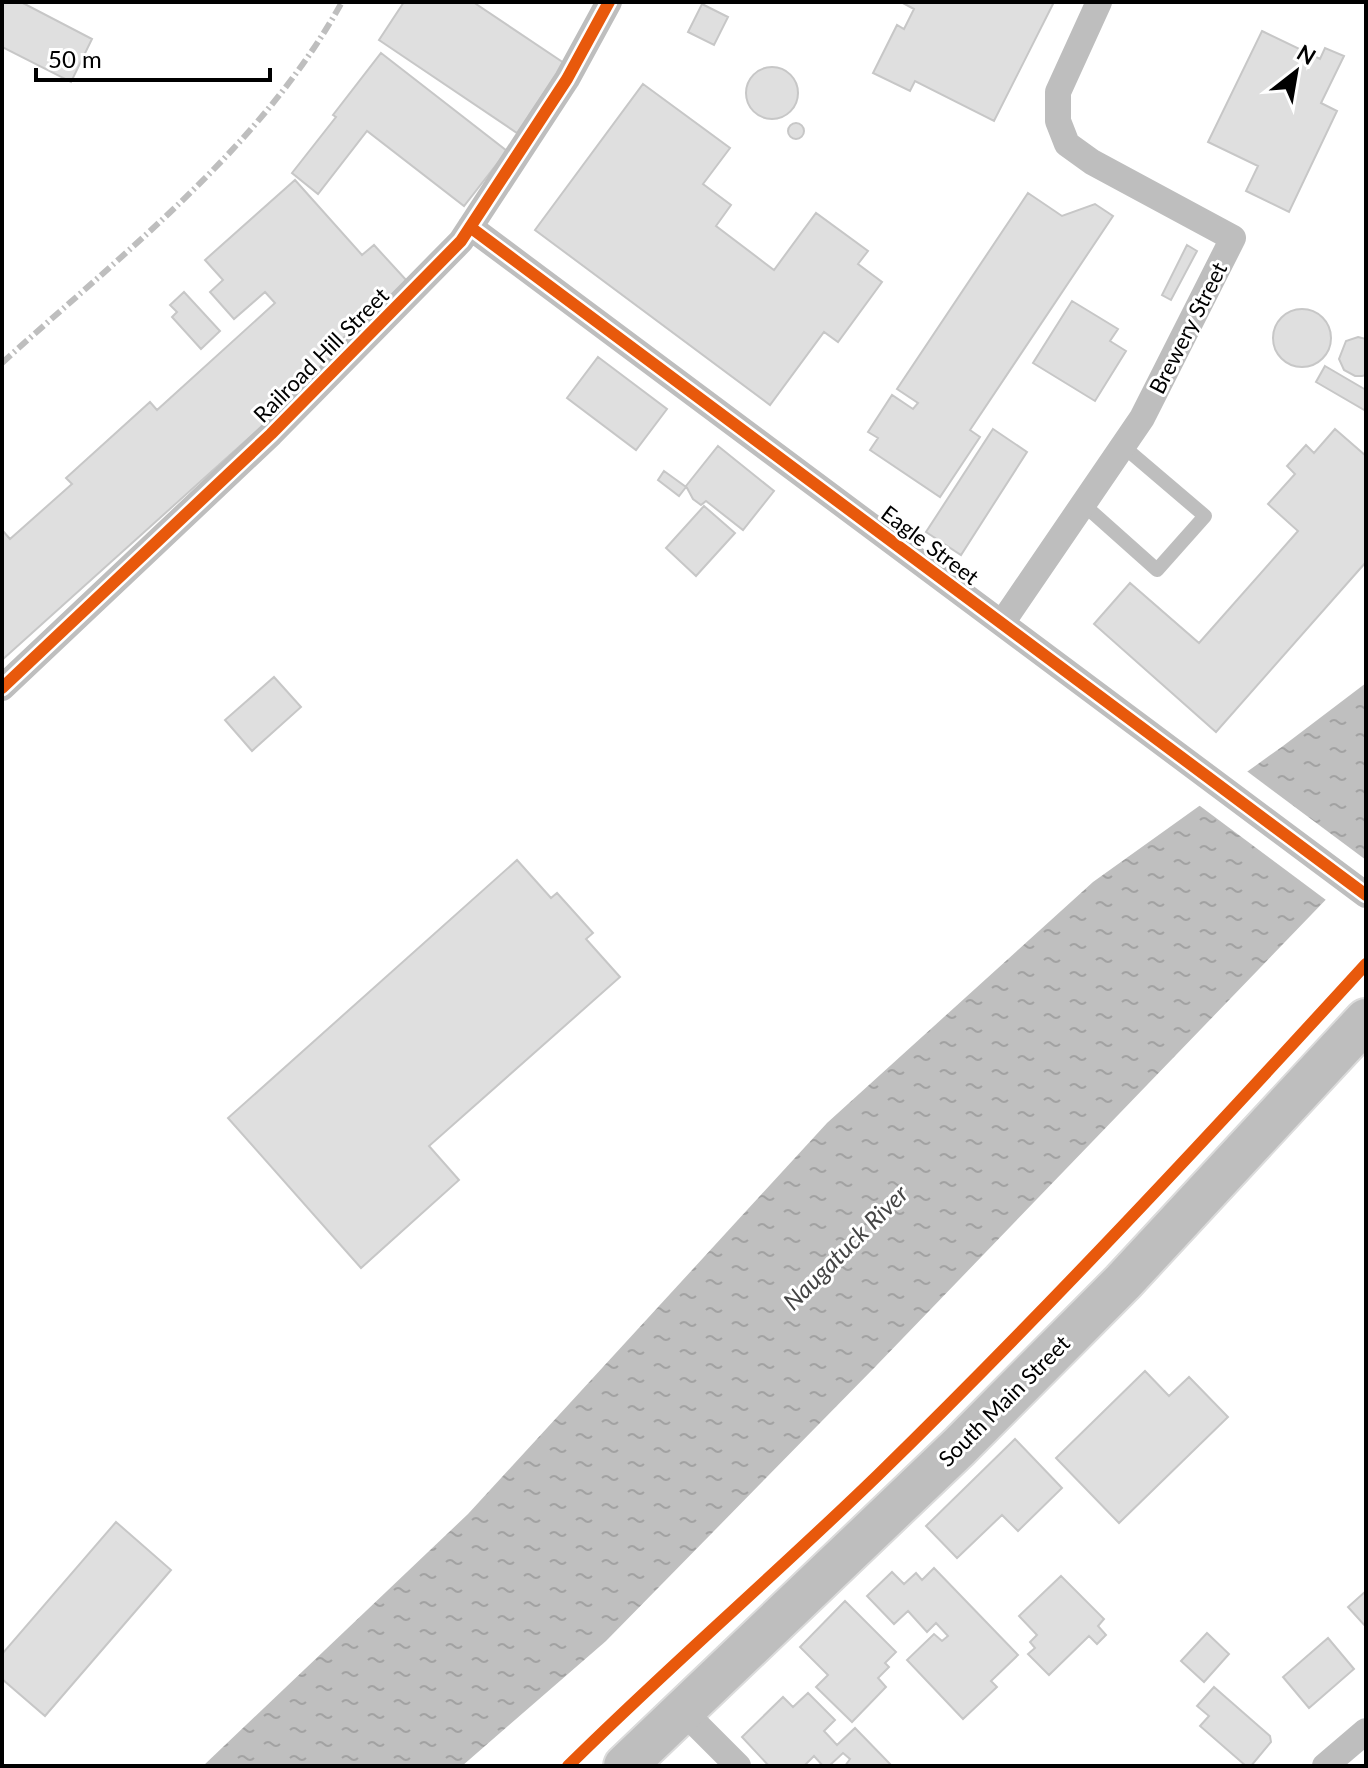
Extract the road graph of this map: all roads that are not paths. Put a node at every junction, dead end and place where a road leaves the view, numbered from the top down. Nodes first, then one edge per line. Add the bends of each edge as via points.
1 (609, 2) edge
2 (1099, 2) edge
3 (470, 227) junction
4 (1124, 447) junction
5 (1083, 504) junction
6 (1002, 623) junction
7 (2, 688) edge
8 (1366, 895) edge
9 (1366, 1020) edge
10 (683, 1711) junction
11 (1366, 1731) edge
12 (625, 1766) edge
13 (738, 1766) edge
14 (1325, 1766) edge

1 - 3 street, Railroad Hill Street via 567,79
2 - 4 street, Brewery Street via 1058,92 1058,121 1067,144 1233,238
3 - 6 street, Eagle Street
3 - 7 street, Railroad Hill Street via 271,434
4 - 5 street, Brewery Street
4 - 5 lane via 1205,516 1157,570
5 - 6 street, Brewery Street
6 - 8 street, Eagle Street
9 - 10 main road, South Main Street via 1112,1293
10 - 12 main road, South Main Street
10 - 13 street
11 - 14 street

